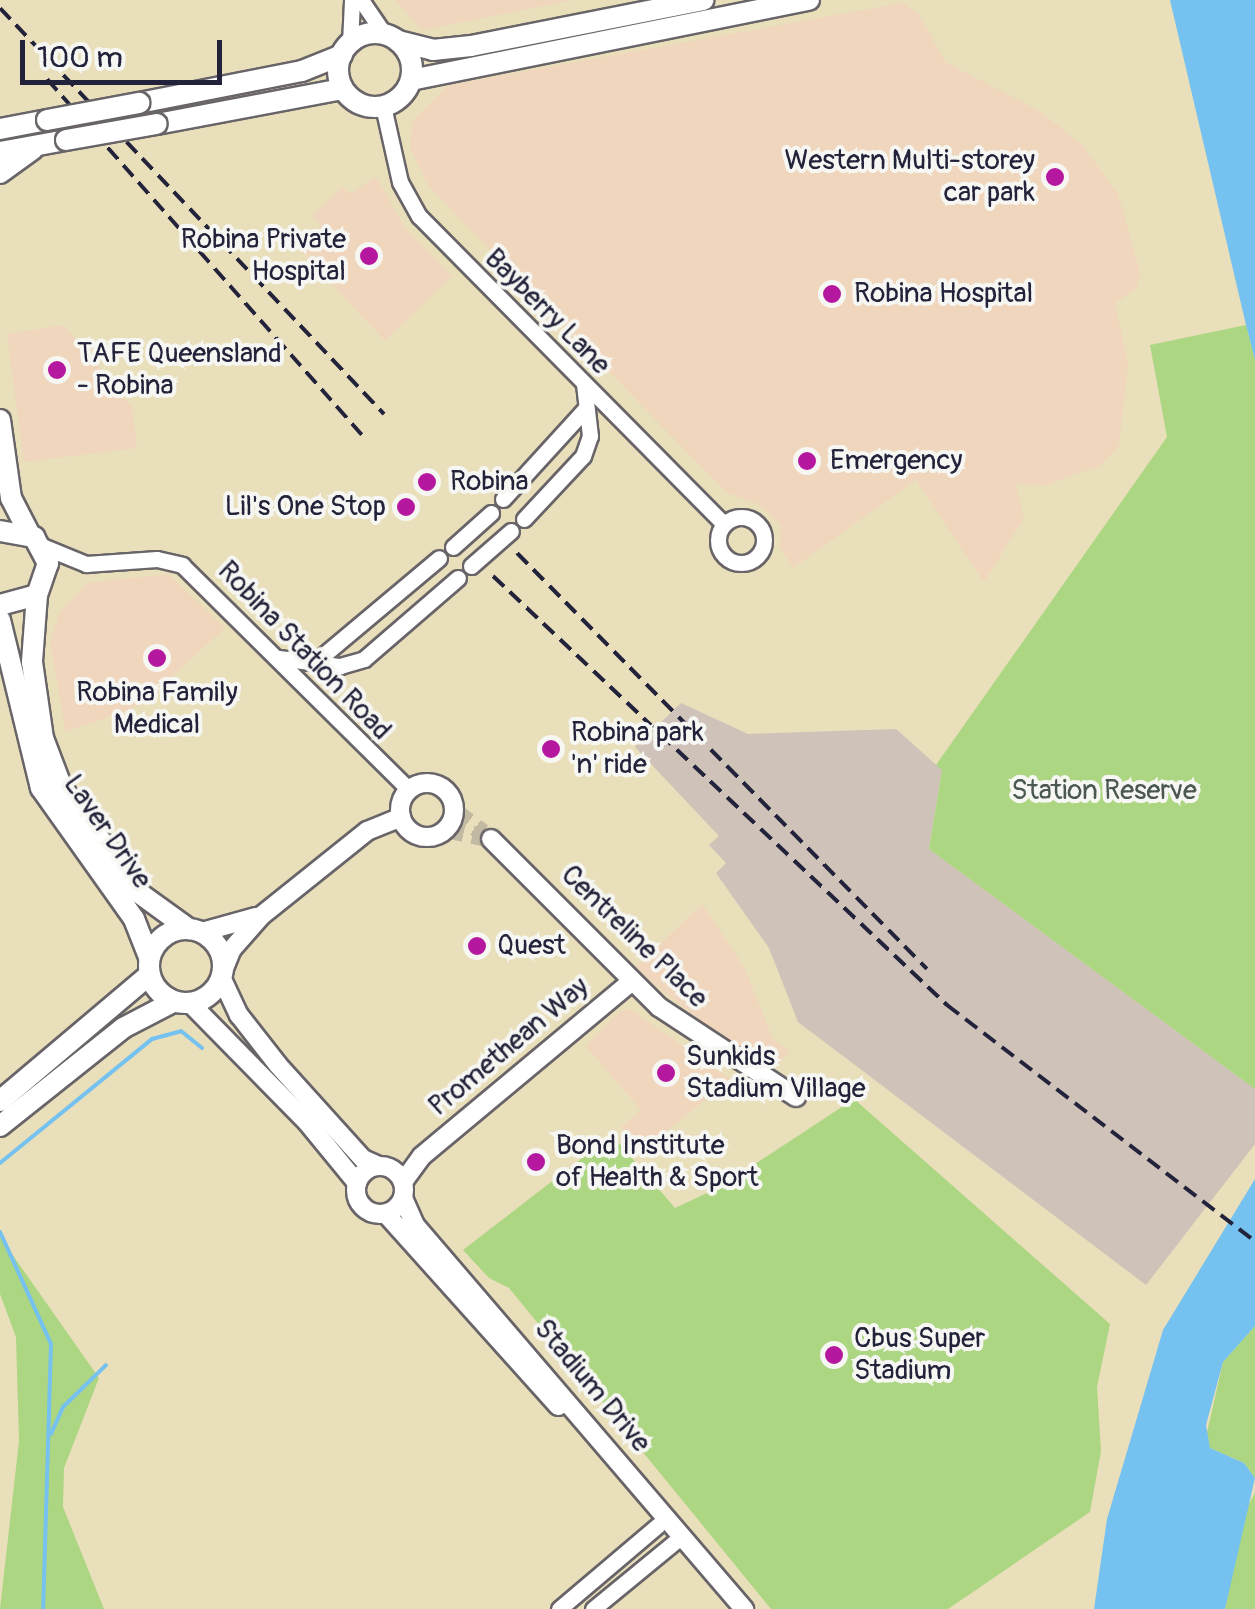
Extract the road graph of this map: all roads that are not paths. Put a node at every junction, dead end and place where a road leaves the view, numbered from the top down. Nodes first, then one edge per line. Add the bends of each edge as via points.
1 (352, 0) edge
2 (361, 0) edge
3 (704, 0) edge
4 (808, 0) edge
5 (392, 38) junction
6 (346, 49) junction
7 (411, 80) junction
8 (343, 89) junction
9 (383, 106) junction
10 (0, 129) edge
11 (39, 144) junction
12 (0, 152) edge
13 (0, 174) edge
14 (583, 382) junction
15 (586, 408) junction
16 (0, 420) edge
17 (503, 500) dead end
18 (491, 513) dead end
19 (524, 519) dead end
20 (724, 524) dead end
21 (0, 531) edge
22 (510, 531) dead end
23 (36, 540) junction
24 (453, 547) dead end
25 (439, 558) dead end
26 (470, 566) dead end
27 (458, 578) dead end
28 (37, 596) junction
29 (0, 605) edge
30 (0, 620) edge
31 (275, 657) junction
32 (310, 665) junction
33 (409, 790) junction
34 (406, 824) junction
35 (491, 839) tunnel mouth
36 (262, 916) junction
37 (195, 930) junction
38 (149, 966) junction
39 (222, 975) junction
40 (632, 981) junction
41 (182, 1003) junction
42 (796, 1097) dead end
43 (0, 1101) edge
44 (0, 1126) edge
45 (394, 1179) junction
46 (357, 1183) junction
47 (386, 1214) junction
48 (658, 1524) junction
49 (678, 1539) junction
50 (596, 1577) junction
51 (612, 1594) junction
52 (559, 1609) edge
53 (593, 1609) edge
54 (729, 1609) edge
55 (744, 1609) edge

1 - 6 street
2 - 5 street
3 - 5 main road via 472,46 432,50
4 - 7 main road
5 - 6 main road
5 - 7 main road via 410,59
6 - 8 main road
6 - 10 main road, bridge via 302,70
7 - 9 main road
8 - 9 main road via 360,104
8 - 11 main road, bridge
9 - 14 street, Bayberry Lane via 400,182 420,216
11 - 12 main road
11 - 13 main road
14 - 15 street
14 - 20 street, Bayberry Lane
15 - 17 street
15 - 19 street via 590,436 577,466
16 - 23 main road via 11,498
18 - 24 street, bridge
21 - 23 main road
22 - 26 street, bridge
23 - 28 main road, Laver Drive via 48,575
23 - 31 street, Robina Station Road via 86,564 174,561
25 - 32 street
27 - 32 street via 364,659
28 - 29 main road
28 - 37 main road, Laver Drive via 32,662 44,738 62,788 139,893
30 - 38 main road, Laver Drive via 41,788 134,919
31 - 32 street
31 - 33 street, Robina Station Road
33 - 34 street
33 - 34 street via 428,783 442,788 454,811 436,835
34 - 36 street via 367,830
35 - 40 street, Centreline Place
36 - 37 street
36 - 39 street via 232,949
37 - 38 main road via 168,934
37 - 39 main road via 219,948
38 - 41 main road
38 - 43 main road
39 - 41 main road via 210,996
39 - 45 street, Stadium Drive via 239,1015 278,1065 364,1160
40 - 42 street, Centreline Place via 690,1029
40 - 45 street, Promethean Way
41 - 44 main road via 122,1028
41 - 46 street via 307,1122
45 - 46 street
45 - 47 street
45 - 49 street, Stadium Drive via 415,1225
46 - 47 street, Stadium Drive via 360,1204
47 - 48 street, Stadium Drive
48 - 49 street, Stadium Drive
48 - 50 street
49 - 51 street
49 - 54 street, Stadium Drive
49 - 55 street, Stadium Drive
50 - 51 street
50 - 52 street
51 - 53 street

